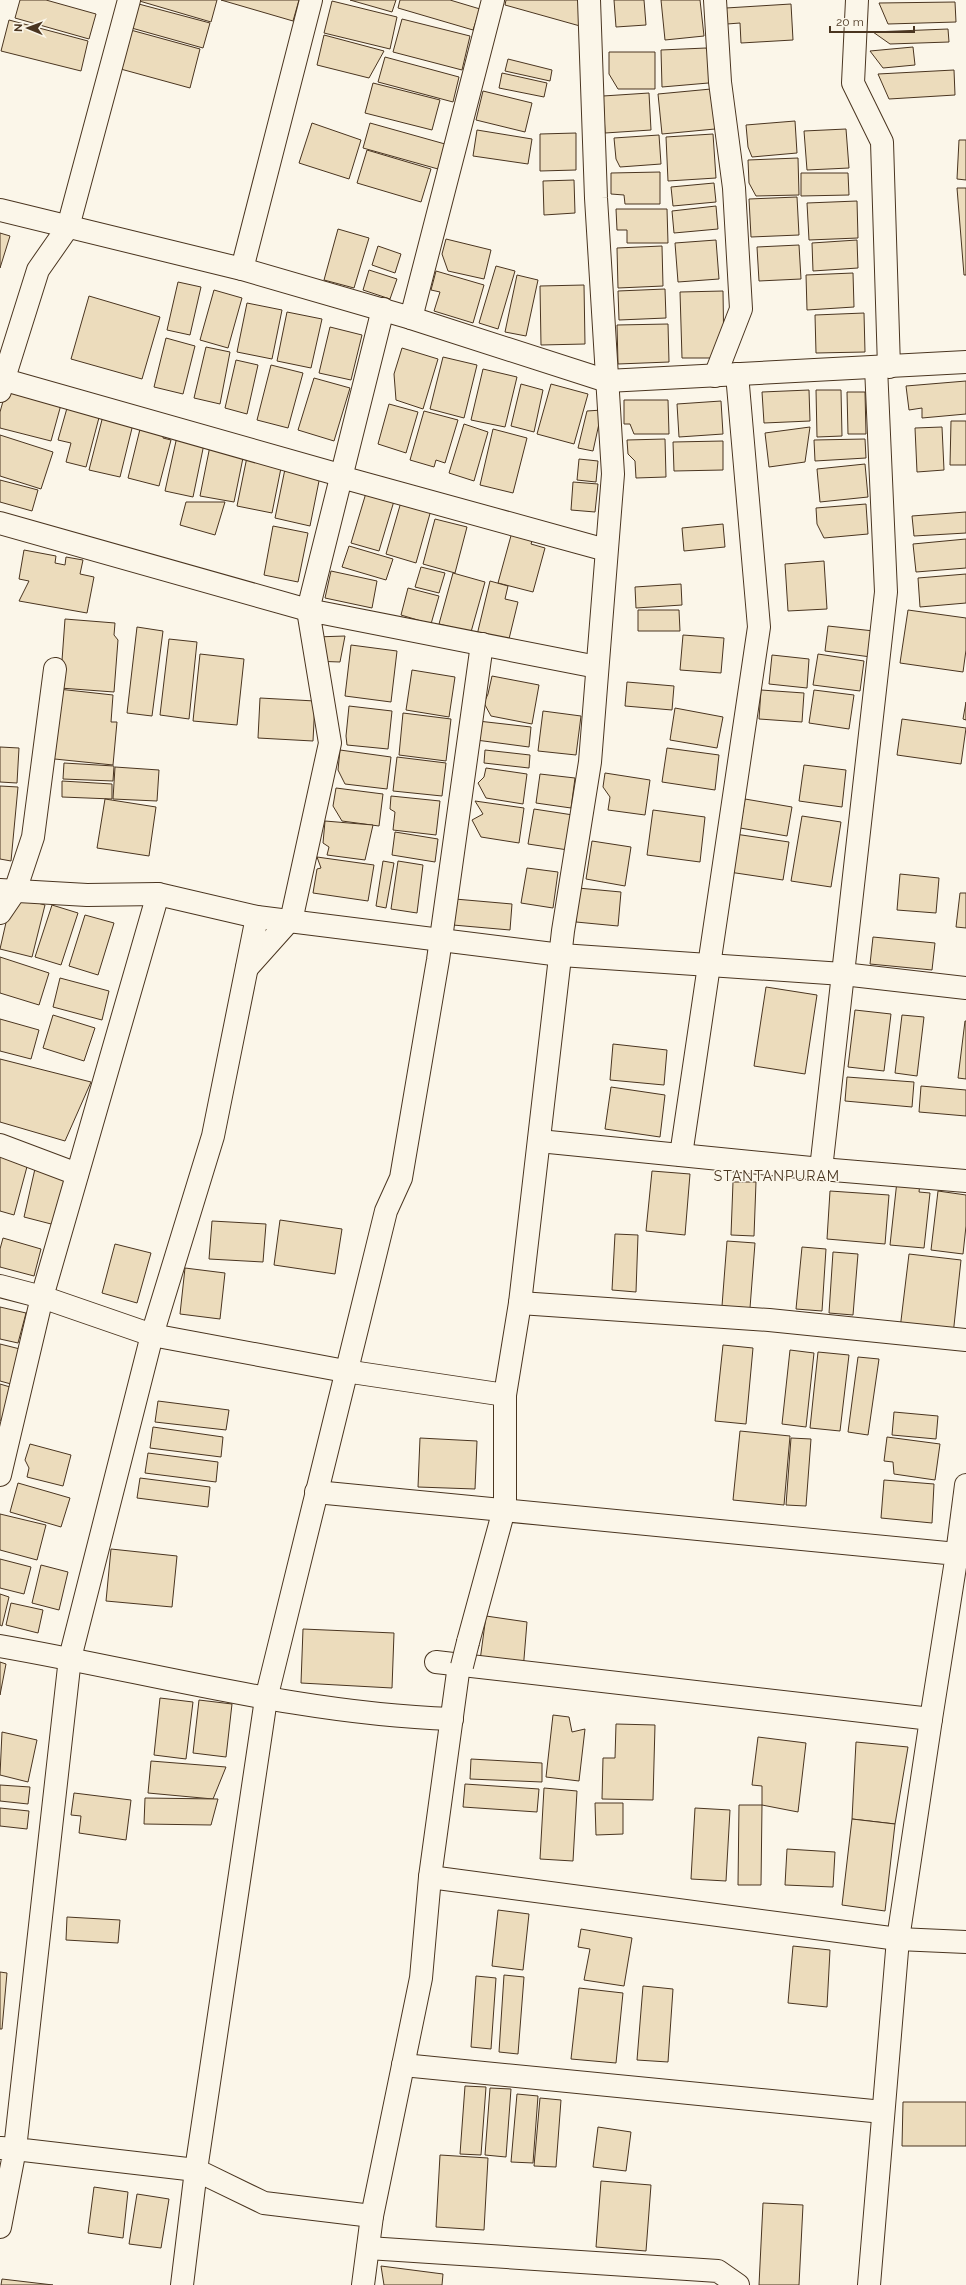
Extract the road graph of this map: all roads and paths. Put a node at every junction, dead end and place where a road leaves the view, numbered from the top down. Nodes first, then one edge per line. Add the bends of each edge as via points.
1 (129, 0) edge
2 (311, 0) edge
3 (492, 0) edge
4 (589, 0) edge
5 (715, 0) edge
6 (858, 0) edge
7 (0, 210) edge
8 (68, 227) junction
9 (242, 269) junction
10 (383, 309) junction
11 (411, 318) junction
12 (966, 362) edge
13 (882, 367) junction
14 (737, 374) junction
15 (715, 376) junction
16 (607, 381) junction
17 (2, 386) edge
18 (341, 477) junction
19 (0, 523) edge
20 (606, 550) junction
21 (308, 610) junction
22 (482, 644) junction
23 (597, 667) junction
24 (55, 669) dead end
25 (8, 890) edge
26 (158, 894) junction
27 (0, 913) edge
28 (257, 917) junction
29 (289, 921) junction
30 (441, 940) junction
31 (561, 955) junction
32 (708, 965) junction
33 (247, 968) junction
34 (843, 974) junction
35 (966, 988) edge
36 (539, 1141) junction
37 (0, 1145) edge
38 (681, 1155) junction
39 (821, 1169) junction
40 (77, 1174) junction
41 (966, 1181) edge
42 (0, 1286) edge
43 (42, 1297) junction
44 (520, 1303) junction
45 (152, 1335) junction
46 (966, 1340) edge
47 (345, 1371) junction
48 (505, 1395) junction
49 (0, 1475) edge
50 (966, 1485) edge
51 (316, 1492) junction
52 (503, 1510) junction
53 (958, 1554) junction
54 (0, 1646) edge
55 (70, 1658) junction
56 (436, 1662) dead end
57 (461, 1665) junction
58 (266, 1699) junction
59 (452, 1719) junction
60 (931, 1719) junction
61 (430, 1877) junction
62 (898, 1939) junction
63 (966, 1942) edge
64 (402, 2065) junction
65 (883, 2112) junction
66 (7, 2148) edge
67 (196, 2170) junction
68 (372, 2216) junction
69 (0, 2227) edge
70 (368, 2248) junction
71 (182, 2285) edge
72 (363, 2285) edge
73 (738, 2285) edge
74 (869, 2285) edge

1 - 8 street
2 - 9 street
3 - 11 street
4 - 16 street via 596,198
5 - 15 street via 720,82 734,188 741,309
6 - 13 street via 853,83 882,142
7 - 8 street
8 - 9 street
8 - 17 street via 38,270
9 - 10 street
10 - 11 street
10 - 18 street
11 - 16 street
12 - 13 street
13 - 14 street
13 - 34 street via 886,592
14 - 15 street
14 - 32 street via 759,627
15 - 16 street
16 - 20 street via 613,474
17 - 18 street
18 - 20 street
18 - 21 street
19 - 21 street
20 - 23 street
21 - 22 street
21 - 29 street via 330,744
22 - 23 street
22 - 30 street
23 - 31 street via 590,762
24 - 25 street via 33,837
25 - 26 street
25 - 27 street
26 - 28 street
26 - 40 street
28 - 29 street
28 - 33 street
29 - 30 street
29 - 33 street
30 - 31 street
30 - 47 street via 401,1178 386,1211
31 - 32 street
31 - 36 street
32 - 34 street
32 - 38 street
33 - 45 street via 214,1136
34 - 35 street
34 - 39 street
36 - 38 street
36 - 44 street
37 - 40 street
38 - 39 street
39 - 41 street
40 - 43 street
42 - 43 street
43 - 45 street
43 - 49 street
44 - 46 street via 769,1320
44 - 48 street
45 - 47 street
45 - 55 street
47 - 48 street
47 - 51 street
48 - 52 street
50 - 53 street
51 - 52 street
51 - 58 street
52 - 53 street
52 - 57 street, bridge
53 - 60 street
54 - 55 street
55 - 58 street
55 - 66 street
56 - 57 street
57 - 59 street
57 - 60 street
58 - 59 street via 416,1718
58 - 67 street
59 - 61 street
60 - 62 street
61 - 62 street
61 - 64 street via 421,1978
62 - 63 street
62 - 65 street
64 - 65 street
64 - 68 street
65 - 74 street
66 - 67 street
66 - 69 street
67 - 68 street via 264,2203
67 - 71 street
68 - 70 street
70 - 72 street
70 - 73 street via 718,2271

